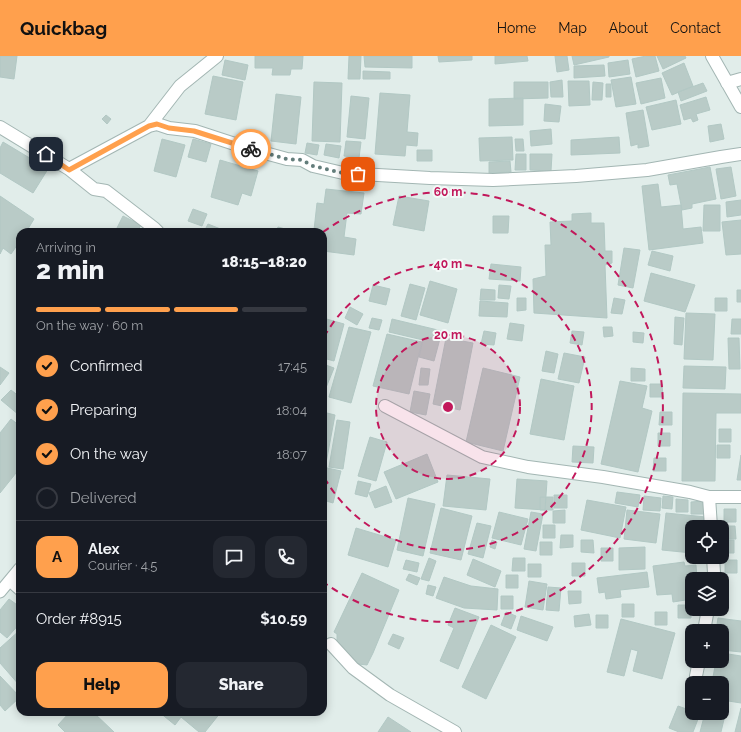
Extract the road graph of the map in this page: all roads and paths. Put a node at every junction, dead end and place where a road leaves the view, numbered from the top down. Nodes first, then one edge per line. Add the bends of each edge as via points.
1 (217, 56) edge
2 (712, 56) edge
3 (741, 79) edge
4 (727, 83) junction
5 (741, 107) edge
6 (149, 126) junction
7 (0, 127) edge
8 (741, 154) edge
9 (69, 170) junction
10 (154, 228) edge
11 (385, 406) dead end
12 (710, 497) junction
13 (741, 497) edge
14 (711, 520) edge
15 (16, 573) edge
16 (10, 581) junction
17 (16, 586) edge
18 (0, 592) edge
19 (331, 644) dead end
20 (697, 668) edge
21 (696, 676) dead end
22 (455, 732) edge

1 - 6 street via 180,86
2 - 4 street
3 - 4 street
4 - 5 street
6 - 8 street via 157,124 194,131 343,173 430,178 493,180 576,176 647,170
6 - 9 street
7 - 9 street
9 - 10 street via 94,189 106,191
11 - 12 street via 482,457 528,468 603,477
12 - 13 street
12 - 14 street
15 - 16 lane
16 - 17 lane
16 - 18 lane
19 - 22 street via 353,668 390,695
20 - 21 street

